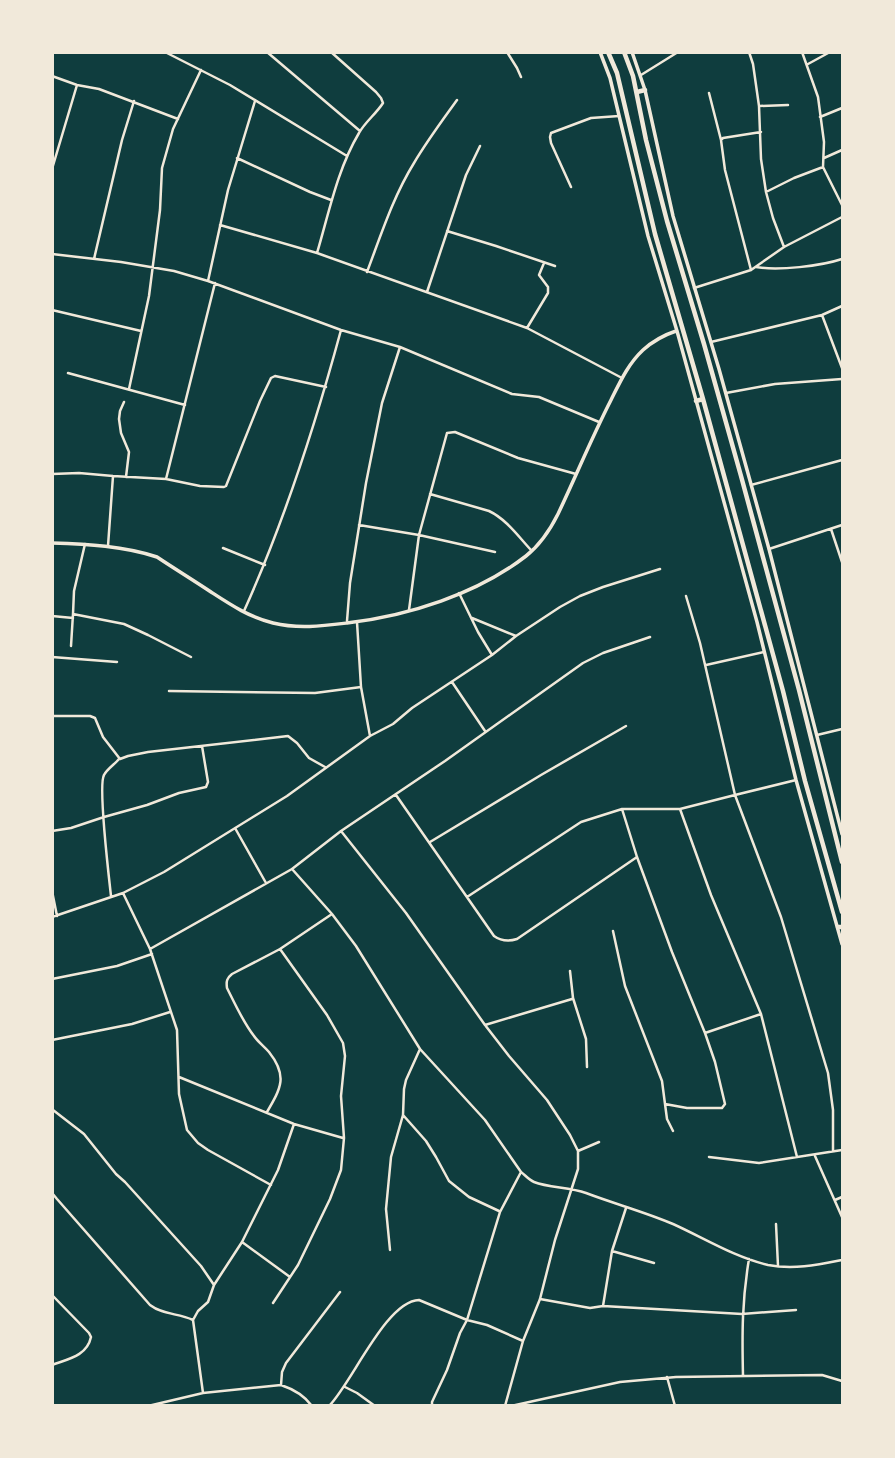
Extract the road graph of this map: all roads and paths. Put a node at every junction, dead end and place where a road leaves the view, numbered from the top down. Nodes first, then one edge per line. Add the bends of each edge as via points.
1 (165, 52) edge
2 (267, 52) edge
3 (507, 52) edge
4 (600, 52) edge
5 (608, 52) edge
6 (624, 52) edge
7 (632, 52) edge
8 (678, 52) edge
9 (749, 52) edge
10 (802, 52) edge
11 (830, 52) edge
12 (334, 53) edge
13 (807, 64) junction
14 (201, 70) junction
15 (640, 75) junction
16 (52, 76) edge
17 (521, 77) dead end
18 (77, 85) junction
19 (645, 90) junction
20 (637, 92) junction
21 (709, 93) dead end
22 (255, 100) junction
23 (457, 100) dead end
24 (134, 101) junction
25 (788, 105) dead end
26 (759, 106) junction
27 (842, 108) edge
28 (620, 116) junction
29 (820, 117) junction
30 (178, 119) junction
31 (360, 131) junction
32 (761, 132) junction
33 (721, 141) junction
34 (480, 146) dead end
35 (842, 150) edge
36 (348, 156) junction
37 (237, 158) junction
38 (824, 158) junction
39 (823, 167) junction
40 (52, 169) edge
41 (571, 187) dead end
42 (766, 192) junction
43 (331, 200) junction
44 (842, 205) edge
45 (842, 217) edge
46 (220, 225) junction
47 (447, 231) junction
48 (655, 234) junction
49 (648, 236) junction
50 (784, 247) junction
51 (317, 253) junction
52 (52, 254) edge
53 (94, 259) junction
54 (842, 259) edge
55 (544, 263) junction
56 (555, 266) dead end
57 (152, 267) junction
58 (756, 267) junction
59 (751, 270) junction
60 (367, 272) junction
61 (208, 281) junction
62 (215, 283) junction
63 (694, 288) junction
64 (427, 292) junction
65 (842, 306) edge
66 (52, 310) edge
67 (822, 315) junction
68 (527, 328) junction
69 (341, 330) junction
70 (141, 331) junction
71 (677, 331) junction
72 (711, 342) junction
73 (400, 347) junction
74 (842, 368) edge
75 (68, 373) dead end
76 (622, 378) junction
77 (842, 379) edge
78 (326, 387) junction
79 (129, 389) junction
80 (726, 393) junction
81 (704, 399) junction
82 (696, 401) junction
83 (124, 402) dead end
84 (185, 405) junction
85 (599, 422) junction
86 (842, 460) edge
87 (52, 474) edge
88 (576, 474) junction
89 (113, 476) junction
90 (126, 477) junction
91 (166, 479) junction
92 (751, 485) junction
93 (430, 494) junction
94 (359, 525) junction
95 (842, 525) edge
96 (831, 529) junction
97 (419, 536) junction
98 (52, 543) edge
99 (85, 544) junction
100 (108, 547) junction
101 (223, 548) dead end
102 (769, 549) junction
103 (532, 551) junction
104 (495, 552) dead end
105 (842, 562) edge
106 (265, 565) junction
107 (660, 569) dead end
108 (458, 593) junction
109 (685, 596) dead end
110 (408, 612) junction
111 (244, 613) junction
112 (52, 616) edge
113 (73, 616) junction
114 (471, 618) junction
115 (357, 622) junction
116 (347, 623) junction
117 (516, 636) junction
118 (650, 637) dead end
119 (71, 646) dead end
120 (765, 652) junction
121 (492, 655) junction
122 (52, 657) edge
123 (191, 657) dead end
124 (117, 662) dead end
125 (706, 665) junction
126 (452, 682) junction
127 (361, 687) junction
128 (169, 691) dead end
129 (791, 691) junction
130 (52, 716) edge
131 (626, 726) dead end
132 (842, 729) edge
133 (485, 732) junction
134 (817, 735) junction
135 (370, 736) junction
136 (202, 746) junction
137 (120, 759) junction
138 (326, 767) junction
139 (796, 780) junction
140 (396, 795) junction
141 (735, 795) junction
142 (622, 809) junction
143 (680, 809) junction
144 (104, 817) junction
145 (235, 828) junction
146 (52, 831) edge
147 (341, 831) junction
148 (842, 834) edge
149 (430, 842) junction
150 (637, 857) junction
151 (842, 860) edge
152 (292, 869) junction
153 (266, 884) junction
154 (52, 891) edge
155 (123, 892) junction
156 (111, 896) junction
157 (467, 897) junction
158 (842, 912) edge
159 (332, 914) junction
160 (55, 916) edge
161 (840, 927) edge
162 (613, 931) dead end
163 (842, 944) edge
164 (150, 949) junction
165 (280, 949) junction
166 (152, 954) junction
167 (570, 971) dead end
168 (52, 979) edge
169 (573, 999) junction
170 (170, 1012) junction
171 (761, 1014) junction
172 (485, 1025) junction
173 (705, 1032) junction
174 (52, 1040) edge
175 (421, 1049) junction
176 (587, 1067) dead end
177 (179, 1077) junction
178 (665, 1104) junction
179 (53, 1110) edge
180 (267, 1112) junction
181 (403, 1115) junction
182 (294, 1124) junction
183 (673, 1131) dead end
184 (344, 1138) junction
185 (599, 1142) dead end
186 (833, 1150) junction
187 (842, 1150) edge
188 (578, 1151) junction
189 (814, 1155) junction
190 (709, 1157) dead end
191 (797, 1157) junction
192 (521, 1172) junction
193 (271, 1185) junction
194 (573, 1188) junction
195 (52, 1193) edge
196 (842, 1197) edge
197 (835, 1200) junction
198 (626, 1208) junction
199 (500, 1212) junction
200 (842, 1217) edge
201 (776, 1224) dead end
202 (242, 1242) junction
203 (390, 1250) dead end
204 (612, 1251) junction
205 (749, 1259) junction
206 (842, 1260) edge
207 (654, 1263) dead end
208 (778, 1266) junction
209 (290, 1277) junction
210 (214, 1285) junction
211 (340, 1292) dead end
212 (52, 1296) edge
213 (540, 1299) junction
214 (273, 1303) dead end
215 (603, 1307) junction
216 (796, 1310) dead end
217 (742, 1314) junction
218 (193, 1320) junction
219 (467, 1320) junction
220 (523, 1341) junction
221 (52, 1365) edge
222 (743, 1376) junction
223 (667, 1377) junction
224 (842, 1381) edge
225 (281, 1385) junction
226 (345, 1387) junction
227 (203, 1393) junction
228 (148, 1405) edge
229 (312, 1405) edge
230 (329, 1405) edge
231 (375, 1405) edge
232 (432, 1405) edge
233 (505, 1405) edge
234 (511, 1405) edge
235 (675, 1405) edge

1 - 14 street
2 - 31 street
3 - 17 street
4 - 28 street
5 - 48 main road
6 - 20 main road
7 - 15 street
8 - 15 street
9 - 26 street
10 - 13 street
11 - 13 street
12 - 31 street via 382,101
13 - 29 street
14 - 22 street
14 - 30 street
15 - 19 street
16 - 18 street
18 - 24 street
18 - 40 street
19 - 20 main road
19 - 63 street
20 - 129 main road
21 - 33 street
22 - 36 street
22 - 37 street
23 - 60 street via 399,191
24 - 30 street
24 - 53 street
25 - 26 street
26 - 32 street
27 - 29 street
28 - 41 street via 591,118 551,133
28 - 49 street
29 - 38 street
30 - 57 street via 162,168
31 - 36 street
32 - 33 street
32 - 42 street
33 - 59 street
34 - 47 street
35 - 38 street
36 - 43 street
37 - 43 street
37 - 46 street
38 - 39 street
39 - 42 street
39 - 44 street
42 - 50 street
43 - 51 street
45 - 50 street
46 - 51 street
46 - 61 street
47 - 55 street
47 - 64 street
48 - 49 main road
48 - 81 main road
49 - 71 street
50 - 58 street
51 - 60 street
52 - 53 street
53 - 57 street
54 - 58 street via 777,269
55 - 56 street
55 - 68 street via 539,275 548,293
57 - 61 street
57 - 70 street
58 - 59 street
59 - 63 street
60 - 64 street
61 - 62 street
62 - 69 street
62 - 84 street
63 - 72 street
64 - 68 street
65 - 67 street
66 - 70 street
67 - 72 street
67 - 74 street
68 - 76 street
69 - 73 street
69 - 78 street
70 - 79 street
71 - 76 street via 644,349
71 - 82 street
72 - 80 street
73 - 85 street via 508,392 544,399
73 - 94 street via 382,403
75 - 79 street
76 - 85 street
77 - 80 street
78 - 91 street via 271,378 224,487
78 - 106 street
79 - 84 street
80 - 92 street
81 - 82 main road
81 - 129 main road
82 - 120 street
83 - 90 street via 119,419 129,452
84 - 91 street
85 - 88 street
86 - 92 street
87 - 89 street
88 - 93 street via 517,458 450,431
88 - 103 street via 552,527
89 - 90 street
89 - 100 street
90 - 91 street
92 - 102 street
93 - 97 street
93 - 103 street via 497,515
94 - 97 street
94 - 116 street
95 - 96 street
96 - 102 street
96 - 105 street
97 - 104 street
97 - 110 street
98 - 99 street
99 - 100 street
99 - 113 street
100 - 111 street via 157,558
101 - 106 street
102 - 134 street
103 - 108 street via 508,569
106 - 111 street
107 - 117 street via 580,596
108 - 110 street
108 - 114 street
109 - 125 street
110 - 115 street
111 - 116 street via 295,626
112 - 113 street
113 - 119 street
113 - 123 street via 124,624
114 - 117 street
114 - 121 street
115 - 116 street
115 - 127 street
117 - 121 street
118 - 133 street via 593,657
120 - 125 street
120 - 139 street
121 - 126 street
122 - 124 street
125 - 141 street
126 - 133 street
126 - 135 street
127 - 128 street via 315,693
127 - 135 street
129 - 151 main road
129 - 158 main road via 805,780
130 - 137 street via 95,718
131 - 149 street
132 - 134 street
133 - 140 street
134 - 148 street
135 - 138 street
136 - 137 street
136 - 138 street via 288,736 309,758
136 - 144 street via 206,787
137 - 144 street via 102,779
138 - 145 street
139 - 141 street
139 - 161 street
140 - 147 street
140 - 149 street
141 - 143 street
141 - 186 street via 781,918 828,1073
142 - 143 street
142 - 150 street
142 - 157 street via 575,825
143 - 171 street
144 - 146 street
144 - 156 street
145 - 153 street
145 - 155 street
147 - 152 street
147 - 172 street
149 - 157 street
150 - 157 street via 510,942 494,936
150 - 173 street
152 - 153 street
152 - 159 street
153 - 164 street
154 - 160 street
155 - 156 street
155 - 164 street
156 - 160 street
159 - 165 street
159 - 175 street
161 - 163 street
162 - 178 street via 625,986 662,1081
164 - 166 street
165 - 180 street via 232,974 226,982 246,1024 273,1058 281,1078
165 - 184 street via 343,1043
166 - 168 street
166 - 170 street
167 - 169 street
169 - 172 street
169 - 176 street via 586,1039
170 - 174 street
170 - 177 street via 177,1030
171 - 173 street
171 - 191 street
172 - 188 street via 547,1100
173 - 178 street via 724,1106
175 - 181 street via 406,1080
175 - 192 street via 485,1120
177 - 180 street
177 - 193 street via 191,1136
178 - 183 street
179 - 210 street via 88,1138
180 - 182 street
181 - 199 street via 426,1141 449,1181
181 - 203 street via 391,1157 386,1209
182 - 184 street
182 - 193 street
184 - 209 street via 341,1170 330,1199
185 - 188 street
186 - 187 street
186 - 189 street
188 - 194 street
189 - 191 street
189 - 197 street
190 - 191 street via 759,1163
192 - 194 street via 534,1182
192 - 199 street
193 - 202 street
194 - 198 street
194 - 213 street
195 - 218 street via 150,1305
196 - 197 street
197 - 200 street
198 - 204 street
198 - 205 street
199 - 219 street
201 - 208 street
202 - 209 street
202 - 210 street
204 - 207 street
204 - 215 street
205 - 208 street
205 - 217 street
206 - 208 street via 807,1267
209 - 214 street
210 - 218 street via 208,1302
211 - 225 street via 286,1363
212 - 221 street via 91,1338 82,1354
213 - 215 street
213 - 220 street
215 - 217 street
216 - 217 street
217 - 222 street
218 - 227 street
219 - 220 street
219 - 226 street via 419,1300 411,1301 394,1313 372,1341
219 - 232 street
220 - 233 street
222 - 223 street
222 - 224 street via 822,1375
223 - 234 street
223 - 235 street
225 - 227 street
225 - 229 street
226 - 230 street
226 - 231 street
227 - 228 street

